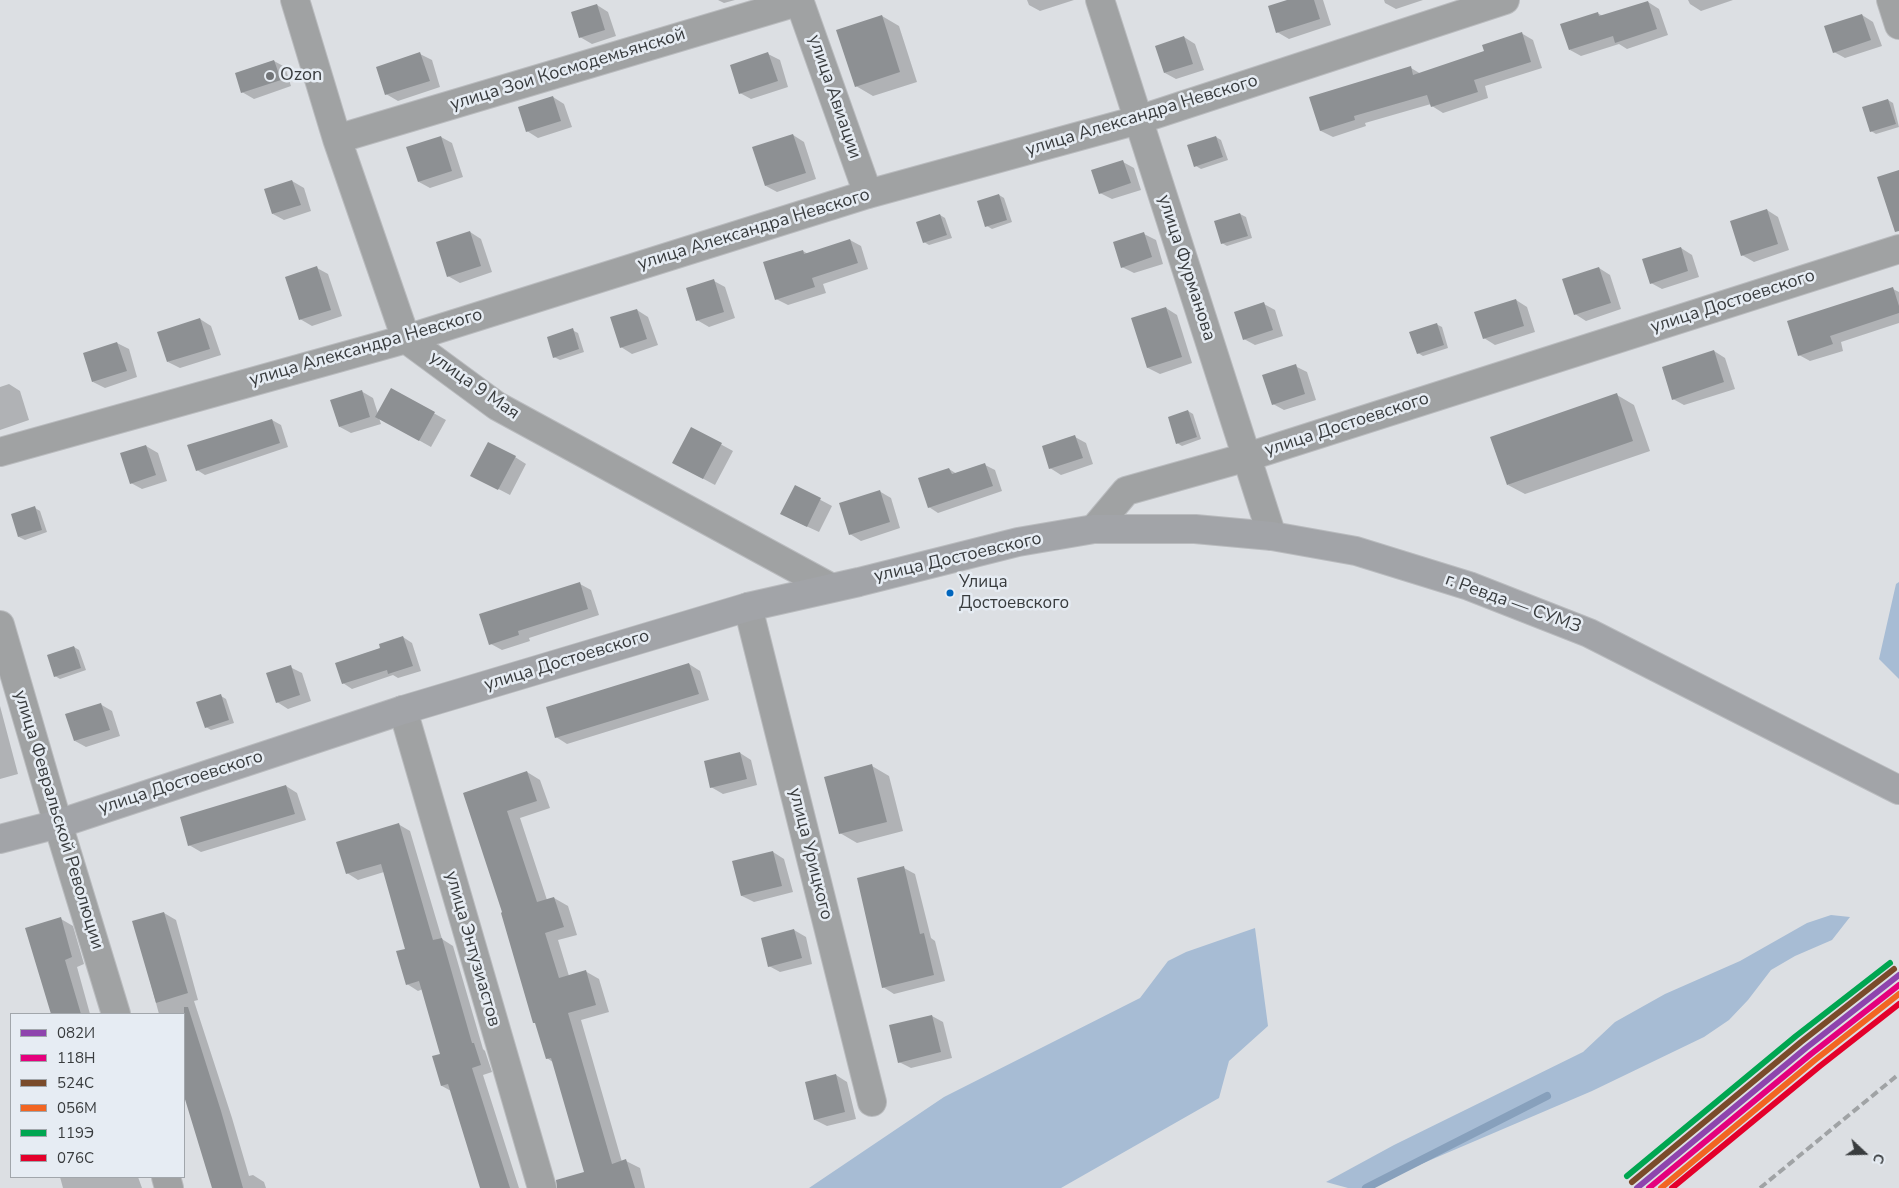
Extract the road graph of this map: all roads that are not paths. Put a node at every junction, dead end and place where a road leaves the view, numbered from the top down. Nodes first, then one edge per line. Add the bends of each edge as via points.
1 (295, 0) edge
2 (1100, 0) edge
3 (1505, 0) edge
4 (1891, 0) edge
5 (800, 1) edge
6 (1899, 25) edge
7 (1138, 120) junction
8 (336, 139) junction
9 (868, 194) junction
10 (1899, 249) edge
11 (406, 339) junction
12 (0, 452) edge
13 (1247, 457) junction
14 (1094, 529) junction
15 (1272, 536) junction
16 (830, 587) junction
17 (748, 607) junction
18 (0, 626) edge
19 (403, 710) junction
20 (1899, 790) edge
21 (58, 824) junction
22 (0, 840) edge
23 (116, 1013) edge
24 (872, 1102) dead end
25 (542, 1188) edge

1 - 8 street
2 - 7 street, улица Фурманова
3 - 7 street, улица Александра Невского
4 - 6 street
5 - 8 street, улица Зои Космодемьянской
5 - 9 street, улица Авиации
7 - 9 street, улица Александра Невского
7 - 13 street, улица Фурманова
8 - 11 street
9 - 11 street, улица Александра Невского
10 - 13 street, улица Достоевского
11 - 12 street, улица Александра Невского
11 - 16 street, улица 9 Мая via 497,406
13 - 14 street, улица Достоевского via 1126,491
13 - 15 street, улица Фурманова
14 - 15 main road, г. Ревда — СУМЗ via 1195,530
14 - 16 main road, улица Достоевского via 1018,542
15 - 20 main road, г. Ревда — СУМЗ via 1356,551 1469,586 1589,633
16 - 17 main road, улица Достоевского
17 - 19 main road, улица Достоевского
17 - 24 street, улица Урицкого
18 - 21 street, улица Февральской Революции
19 - 21 main road, улица Достоевского
19 - 25 street, улица Энтузиастов
21 - 22 main road, улица Достоевского
21 - 23 street, улица Февральской Революции

